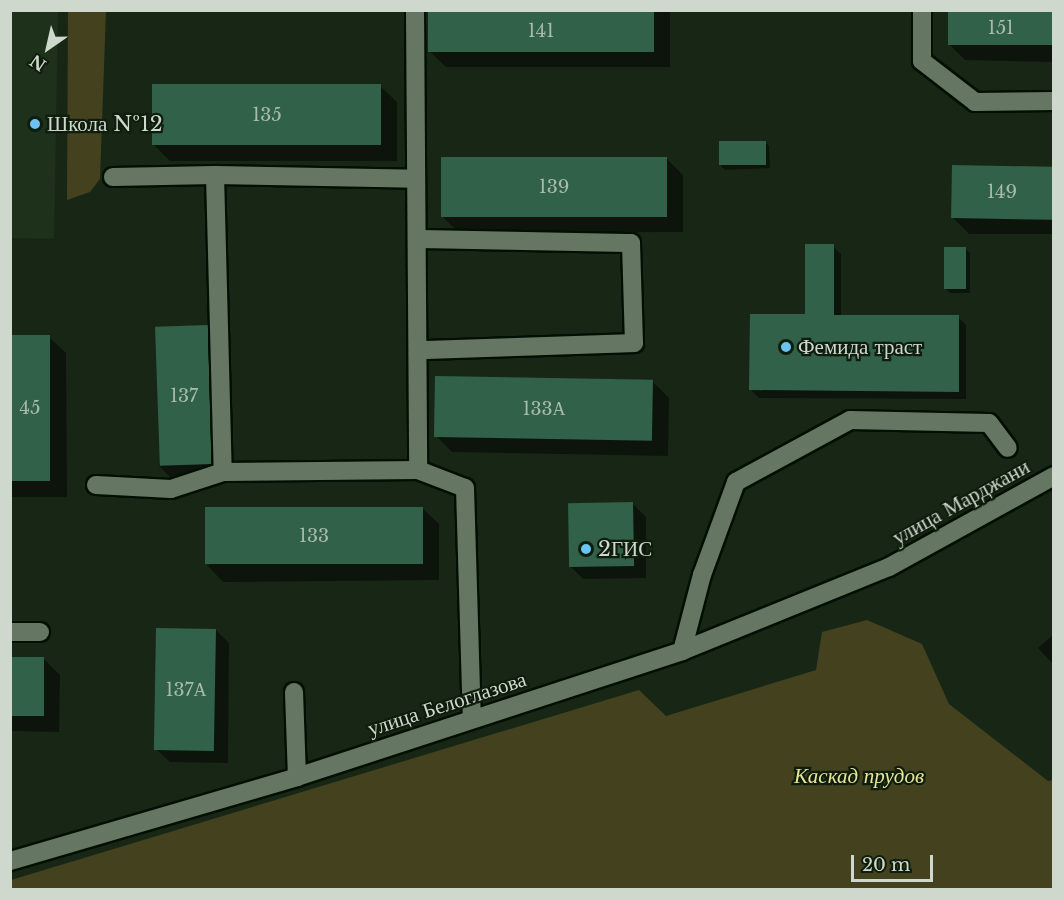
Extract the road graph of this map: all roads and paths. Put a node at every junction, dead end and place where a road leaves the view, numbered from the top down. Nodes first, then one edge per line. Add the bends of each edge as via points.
1 (415, 10) edge
2 (922, 10) edge
3 (1053, 101) edge
4 (215, 174) junction
5 (113, 177) dead end
6 (416, 179) junction
7 (417, 239) junction
8 (420, 350) junction
9 (1008, 448) dead end
10 (418, 470) junction
11 (223, 472) junction
12 (1053, 476) edge
13 (96, 485) dead end
14 (889, 567) joint
15 (10, 632) edge
16 (40, 632) dead end
17 (682, 651) junction
18 (294, 692) dead end
19 (472, 719) junction
20 (297, 777) junction
21 (10, 861) edge

1 - 6 street
2 - 3 street via 922,61 975,102
4 - 5 street
4 - 6 street
4 - 11 street
6 - 7 street
7 - 8 street
7 - 8 street via 632,243 634,344
8 - 10 street
9 - 17 street via 988,423 850,420 735,482 702,574
10 - 11 street
10 - 19 street via 465,488
11 - 13 street via 171,489
12 - 14 street, улица Марджани
14 - 17 street, улица Белоглазова
15 - 16 street
17 - 19 street, улица Белоглазова
18 - 20 street
19 - 20 street, улица Белоглазова
20 - 21 street, улица Белоглазова

